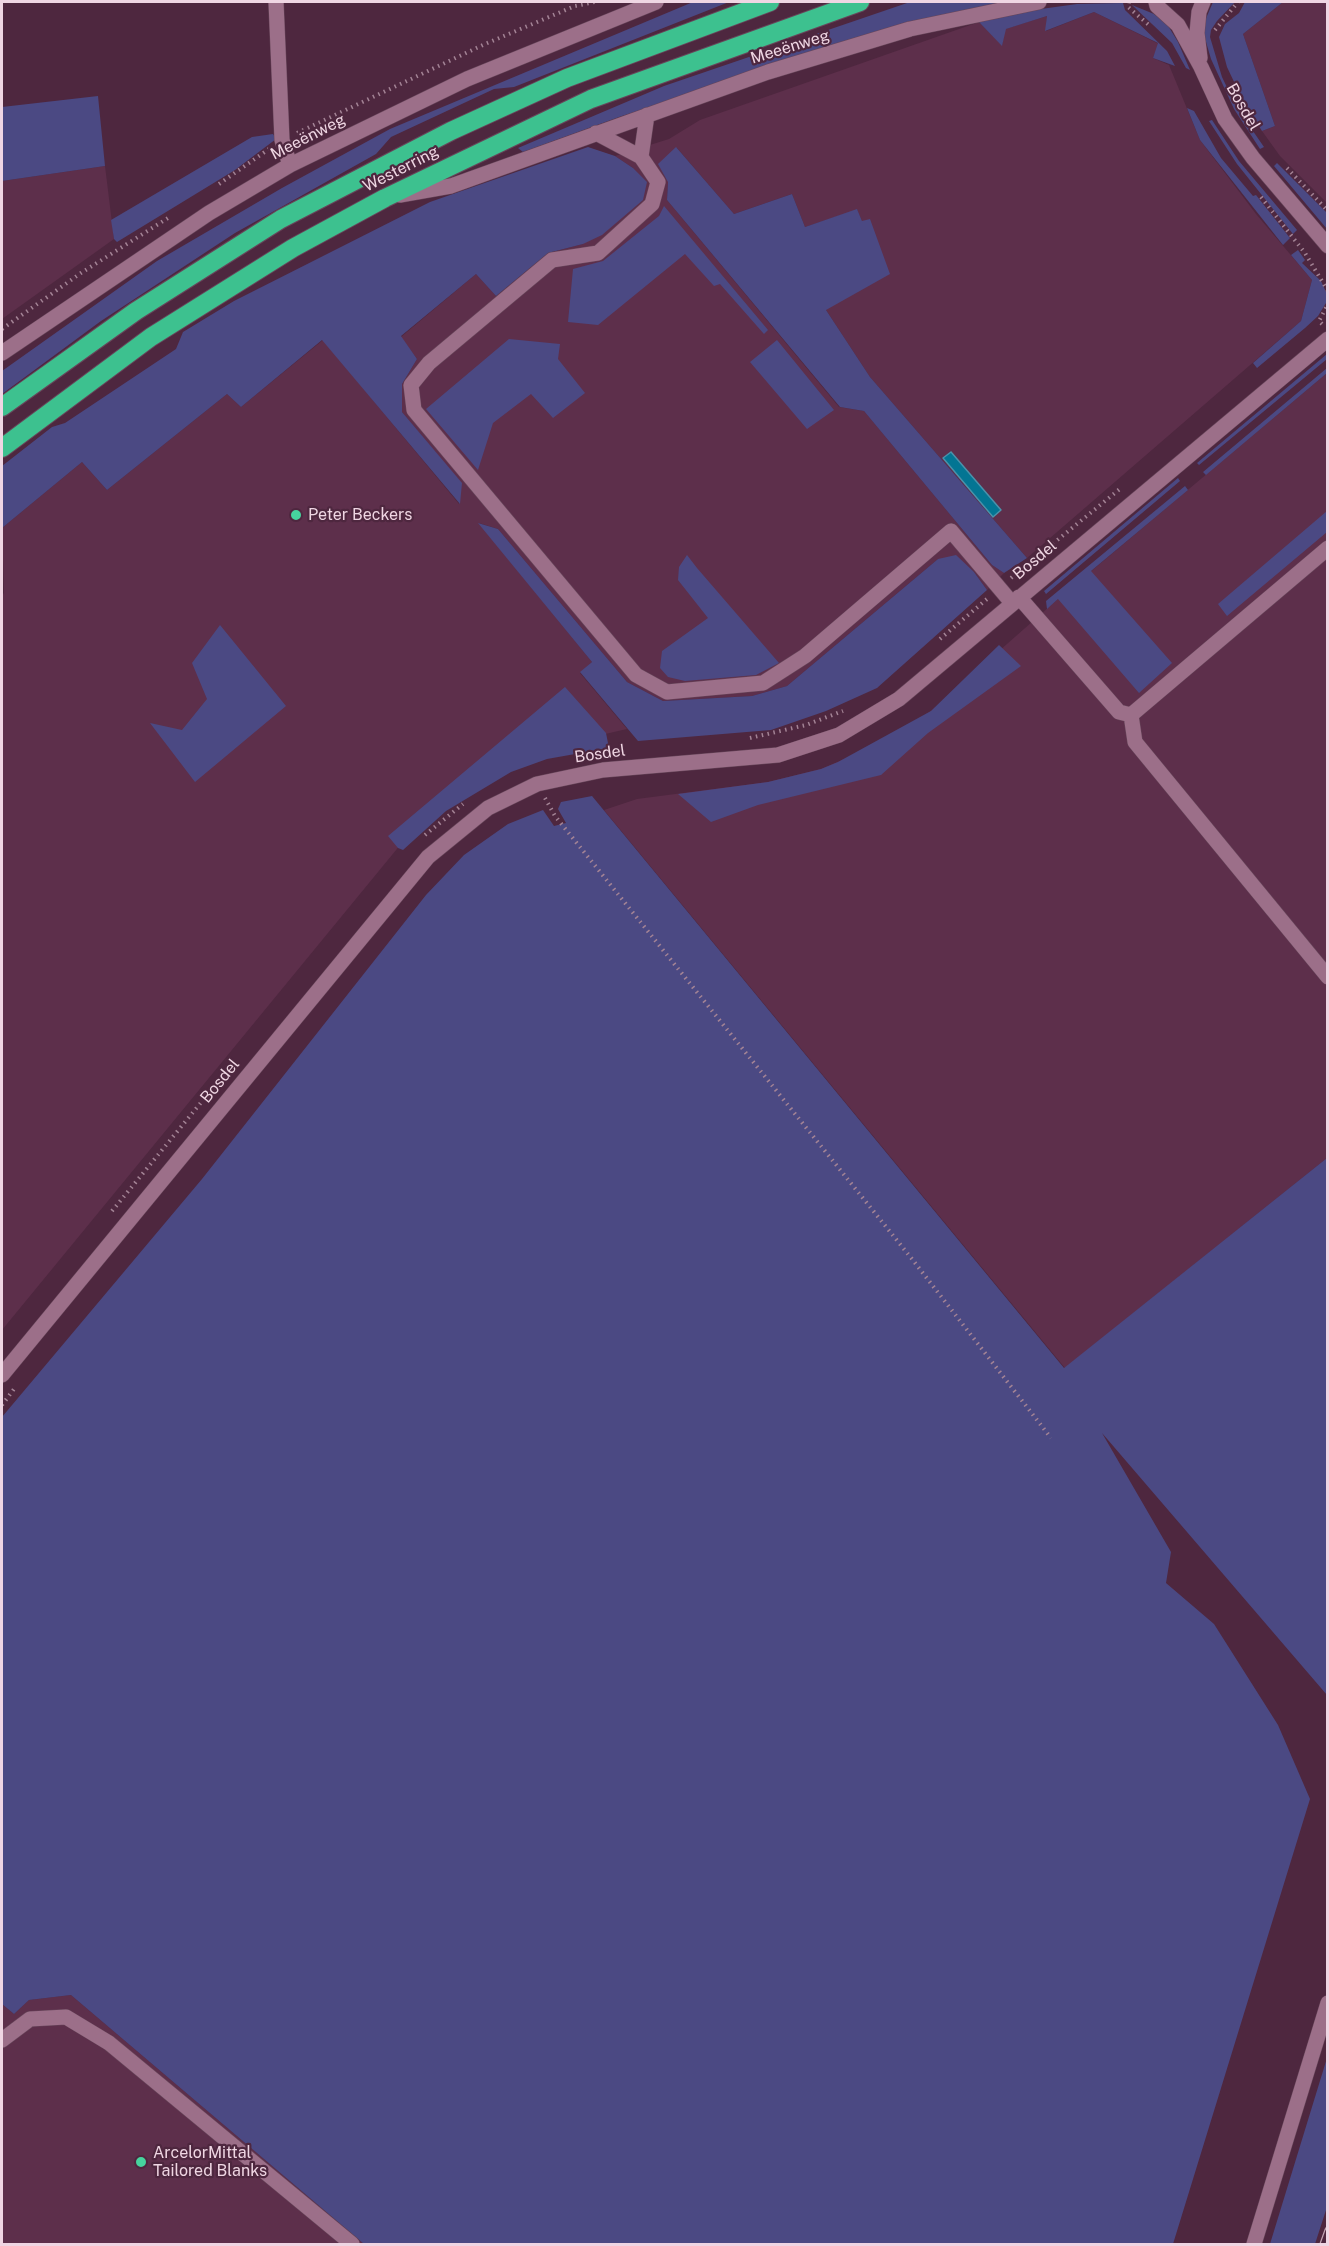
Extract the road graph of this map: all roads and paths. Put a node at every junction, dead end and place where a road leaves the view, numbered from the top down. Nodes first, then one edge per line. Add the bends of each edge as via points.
1 (276, 2) edge
2 (595, 2) edge
3 (656, 2) edge
4 (770, 2) edge
5 (860, 2) edge
6 (1039, 2) edge
7 (1156, 2) edge
8 (1203, 2) edge
9 (1238, 2) edge
10 (1214, 33) dead end
11 (1202, 67) junction
12 (647, 115) junction
13 (596, 133) junction
14 (282, 140) junction
15 (641, 157) junction
16 (1280, 161) dead end
17 (290, 165) junction
18 (214, 188) dead end
19 (385, 198) junction
20 (1328, 211) edge
21 (177, 212) dead end
22 (1328, 246) edge
23 (1328, 304) edge
24 (1319, 321) junction
25 (1313, 326) dead end
26 (2, 329) edge
27 (1326, 334) edge
28 (2, 353) edge
29 (2, 407) edge
30 (2, 448) edge
31 (1130, 480) dead end
32 (1328, 548) edge
33 (999, 588) junction
34 (1015, 600) junction
35 (932, 646) dead end
36 (851, 706) dead end
37 (1131, 715) junction
38 (740, 740) dead end
39 (537, 784) junction
40 (549, 800) junction
41 (468, 801) dead end
42 (537, 805) dead end
43 (418, 842) dead end
44 (1328, 977) edge
45 (237, 1059) dead end
46 (109, 1214) dead end
47 (2, 1375) edge
48 (17, 1386) dead end
49 (2, 1405) edge
50 (1051, 1438) dead end
51 (1328, 2003) edge
52 (2, 2040) edge
53 (352, 2244) edge
54 (1254, 2244) edge

1 - 14 street
2 - 14 path via 575,6 485,44
3 - 17 street, Meeënweg via 467,79
4 - 29 highway, Westerring via 567,78 451,131 280,219 136,311
5 - 19 highway, Westerring via 591,99
6 - 12 street, Meeënweg via 910,29 768,72
7 - 11 street, Bosdel via 1178,25
8 - 11 street, Bosdel via 1197,33
9 - 10 path
11 - 22 street, Bosdel via 1225,120
12 - 13 street, Meeënweg
12 - 15 street
13 - 15 street
13 - 19 street, Meeënweg via 451,186
14 - 17 street
14 - 18 path
15 - 33 street via 658,182 652,204 597,253 552,260 429,363 411,385 414,410 421,419 636,675 667,692 763,683 805,656 951,531
16 - 20 path
17 - 28 street, Meeënweg via 209,213
19 - 30 highway, Westerring via 293,248 151,337
21 - 26 path
23 - 24 path
24 - 25 path
24 - 27 path
27 - 34 street, Bosdel
31 - 33 path
32 - 37 street
33 - 34 street
33 - 35 path
34 - 37 street via 1119,712
34 - 39 street, Bosdel via 899,699 839,735 778,755 603,770
36 - 38 path via 806,725
37 - 44 street via 1135,742
39 - 40 path
39 - 47 street, Bosdel via 488,808 428,857
40 - 42 path
40 - 50 path via 555,816
41 - 43 path
45 - 46 path
48 - 49 path
51 - 54 street
52 - 53 street via 30,2019 66,2017 109,2043

